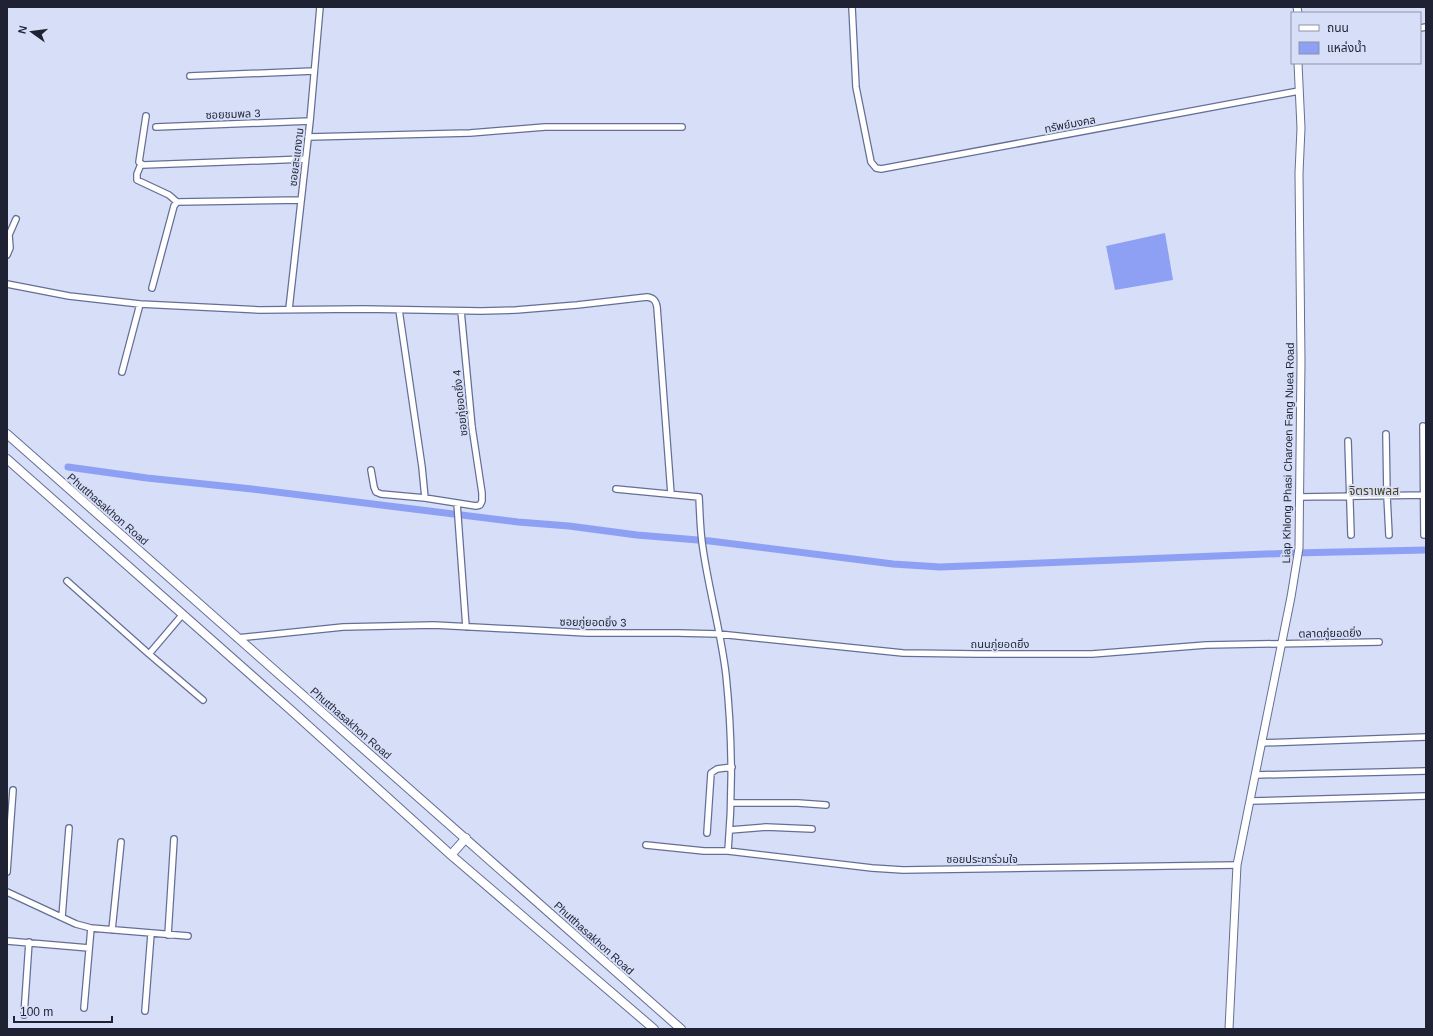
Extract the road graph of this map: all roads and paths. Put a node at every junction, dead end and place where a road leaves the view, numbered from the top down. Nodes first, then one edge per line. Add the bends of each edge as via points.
1 (320, 7) edge
2 (852, 7) edge
3 (1298, 64) edge
4 (314, 71) junction
5 (190, 76) dead end
6 (1299, 91) junction
7 (146, 116) dead end
8 (310, 121) junction
9 (156, 127) dead end
10 (682, 127) dead end
11 (308, 137) junction
12 (305, 159) junction
13 (141, 164) junction
14 (301, 200) junction
15 (177, 202) junction
16 (16, 219) dead end
17 (10, 226) edge
18 (7, 255) edge
19 (7, 284) edge
20 (152, 288) dead end
21 (140, 304) junction
22 (290, 309) junction
23 (399, 310) junction
24 (461, 311) junction
25 (122, 372) dead end
26 (1423, 426) dead end
27 (7, 434) edge
28 (1386, 434) dead end
29 (1348, 441) dead end
30 (7, 459) edge
31 (371, 470) dead end
32 (616, 489) dead end
33 (671, 494) junction
34 (1424, 495) edge
35 (1387, 496) junction
36 (1300, 497) junction
37 (1350, 497) junction
38 (425, 498) junction
39 (458, 503) junction
40 (1351, 535) dead end
41 (1389, 535) dead end
42 (1424, 535) dead end
43 (67, 581) dead end
44 (182, 614) junction
45 (466, 627) junction
46 (719, 634) junction
47 (237, 638) junction
48 (1378, 642) dead end
49 (1281, 644) junction
50 (149, 654) junction
51 (203, 700) dead end
52 (1426, 737) edge
53 (1262, 743) junction
54 (732, 767) junction
55 (1426, 771) edge
56 (1255, 775) junction
57 (13, 790) dead end
58 (1426, 796) edge
59 (1250, 801) junction
60 (732, 803) junction
61 (826, 805) dead end
62 (69, 828) dead end
63 (812, 829) dead end
64 (730, 830) junction
65 (706, 833) dead end
66 (466, 838) junction
67 (174, 839) dead end
68 (121, 842) dead end
69 (646, 845) dead end
70 (728, 851) junction
71 (451, 854) junction
72 (1237, 865) junction
73 (7, 872) edge
74 (7, 892) edge
75 (62, 917) junction
76 (91, 928) junction
77 (112, 930) junction
78 (151, 934) junction
79 (168, 935) junction
80 (188, 936) dead end
81 (7, 941) edge
82 (29, 942) junction
83 (89, 948) junction
84 (84, 1008) dead end
85 (146, 1011) dead end
86 (24, 1015) dead end
87 (654, 1029) edge
88 (681, 1029) edge
89 (1229, 1029) edge

1 - 4 street, ซอยสะแกงาม
2 - 6 street, ทรัพย์มงคล via 856,87 871,162 876,168 881,169
3 - 6 main road, Liap Khlong Phasi Charoen Fang Nuea Road
4 - 5 street
4 - 8 street, ซอยสะแกงาม
6 - 36 main road, Liap Khlong Phasi Charoen Fang Nuea Road
7 - 13 street via 139,162
8 - 9 street, ซอยชมพล 3
8 - 11 street, ซอยสะแกงาม
10 - 11 street via 552,126 470,132
11 - 12 street, ซอยสะแกงาม
12 - 13 street
12 - 14 street, ซอยสะแกงาม
13 - 15 street via 137,180 169,195
14 - 15 street
14 - 22 street, ซอยสะแกงาม
15 - 20 street
16 - 17 street
17 - 18 street via 10,248
19 - 21 street via 69,296
21 - 22 street
21 - 25 street
22 - 23 street
23 - 24 street
23 - 38 street
24 - 33 street via 516,310 652,298 657,307
24 - 39 street, ซอยภู่ยอดยิ่ง 4 via 472,427 482,493 480,505
26 - 34 street
27 - 47 main road, Phutthasakhon Road
28 - 35 street
29 - 37 street
30 - 44 main road
31 - 38 street via 376,492
32 - 33 street
33 - 46 street via 699,497 702,547
34 - 35 street
34 - 42 street
35 - 37 street
35 - 41 street
36 - 37 street
36 - 49 main road, Liap Khlong Phasi Charoen Fang Nuea Road via 1298,557
37 - 40 street
38 - 39 street
39 - 45 street
43 - 50 street
44 - 50 street
44 - 71 main road
45 - 46 street, ซอยภู่ยอดยิ่ง 3
45 - 47 street, ซอยภู่ยอดยิ่ง 3 via 343,627
46 - 49 street, ถนนภู่ยอดยิ่ง via 903,653 1092,654 1206,645
46 - 54 street via 726,674
47 - 66 main road, Phutthasakhon Road
48 - 49 street, ตลาดภู่ยอดยิ่ง
49 - 53 main road, Liap Khlong Phasi Charoen Fang Nuea Road
50 - 51 street
52 - 53 street
53 - 56 main road, Liap Khlong Phasi Charoen Fang Nuea Road
54 - 60 street
54 - 65 street via 717,769 711,774
55 - 56 street
56 - 59 main road, Liap Khlong Phasi Charoen Fang Nuea Road
57 - 73 street
58 - 59 street
59 - 72 main road, Liap Khlong Phasi Charoen Fang Nuea Road
60 - 61 street
60 - 64 street
62 - 75 street
63 - 64 street via 766,827
64 - 70 street
66 - 71 main road
66 - 88 main road, Phutthasakhon Road
67 - 79 street
68 - 77 street
69 - 70 street, ซอยประชาร่วมใจ
70 - 72 street, ซอยประชาร่วมใจ via 903,870
71 - 87 main road
72 - 89 main road, Liap Khlong Phasi Charoen Fang Nuea Road
74 - 75 street
75 - 76 street
76 - 77 street
76 - 83 street
77 - 78 street
78 - 79 street
78 - 85 street
79 - 80 street
81 - 82 street
82 - 83 street
82 - 86 street
83 - 84 street

